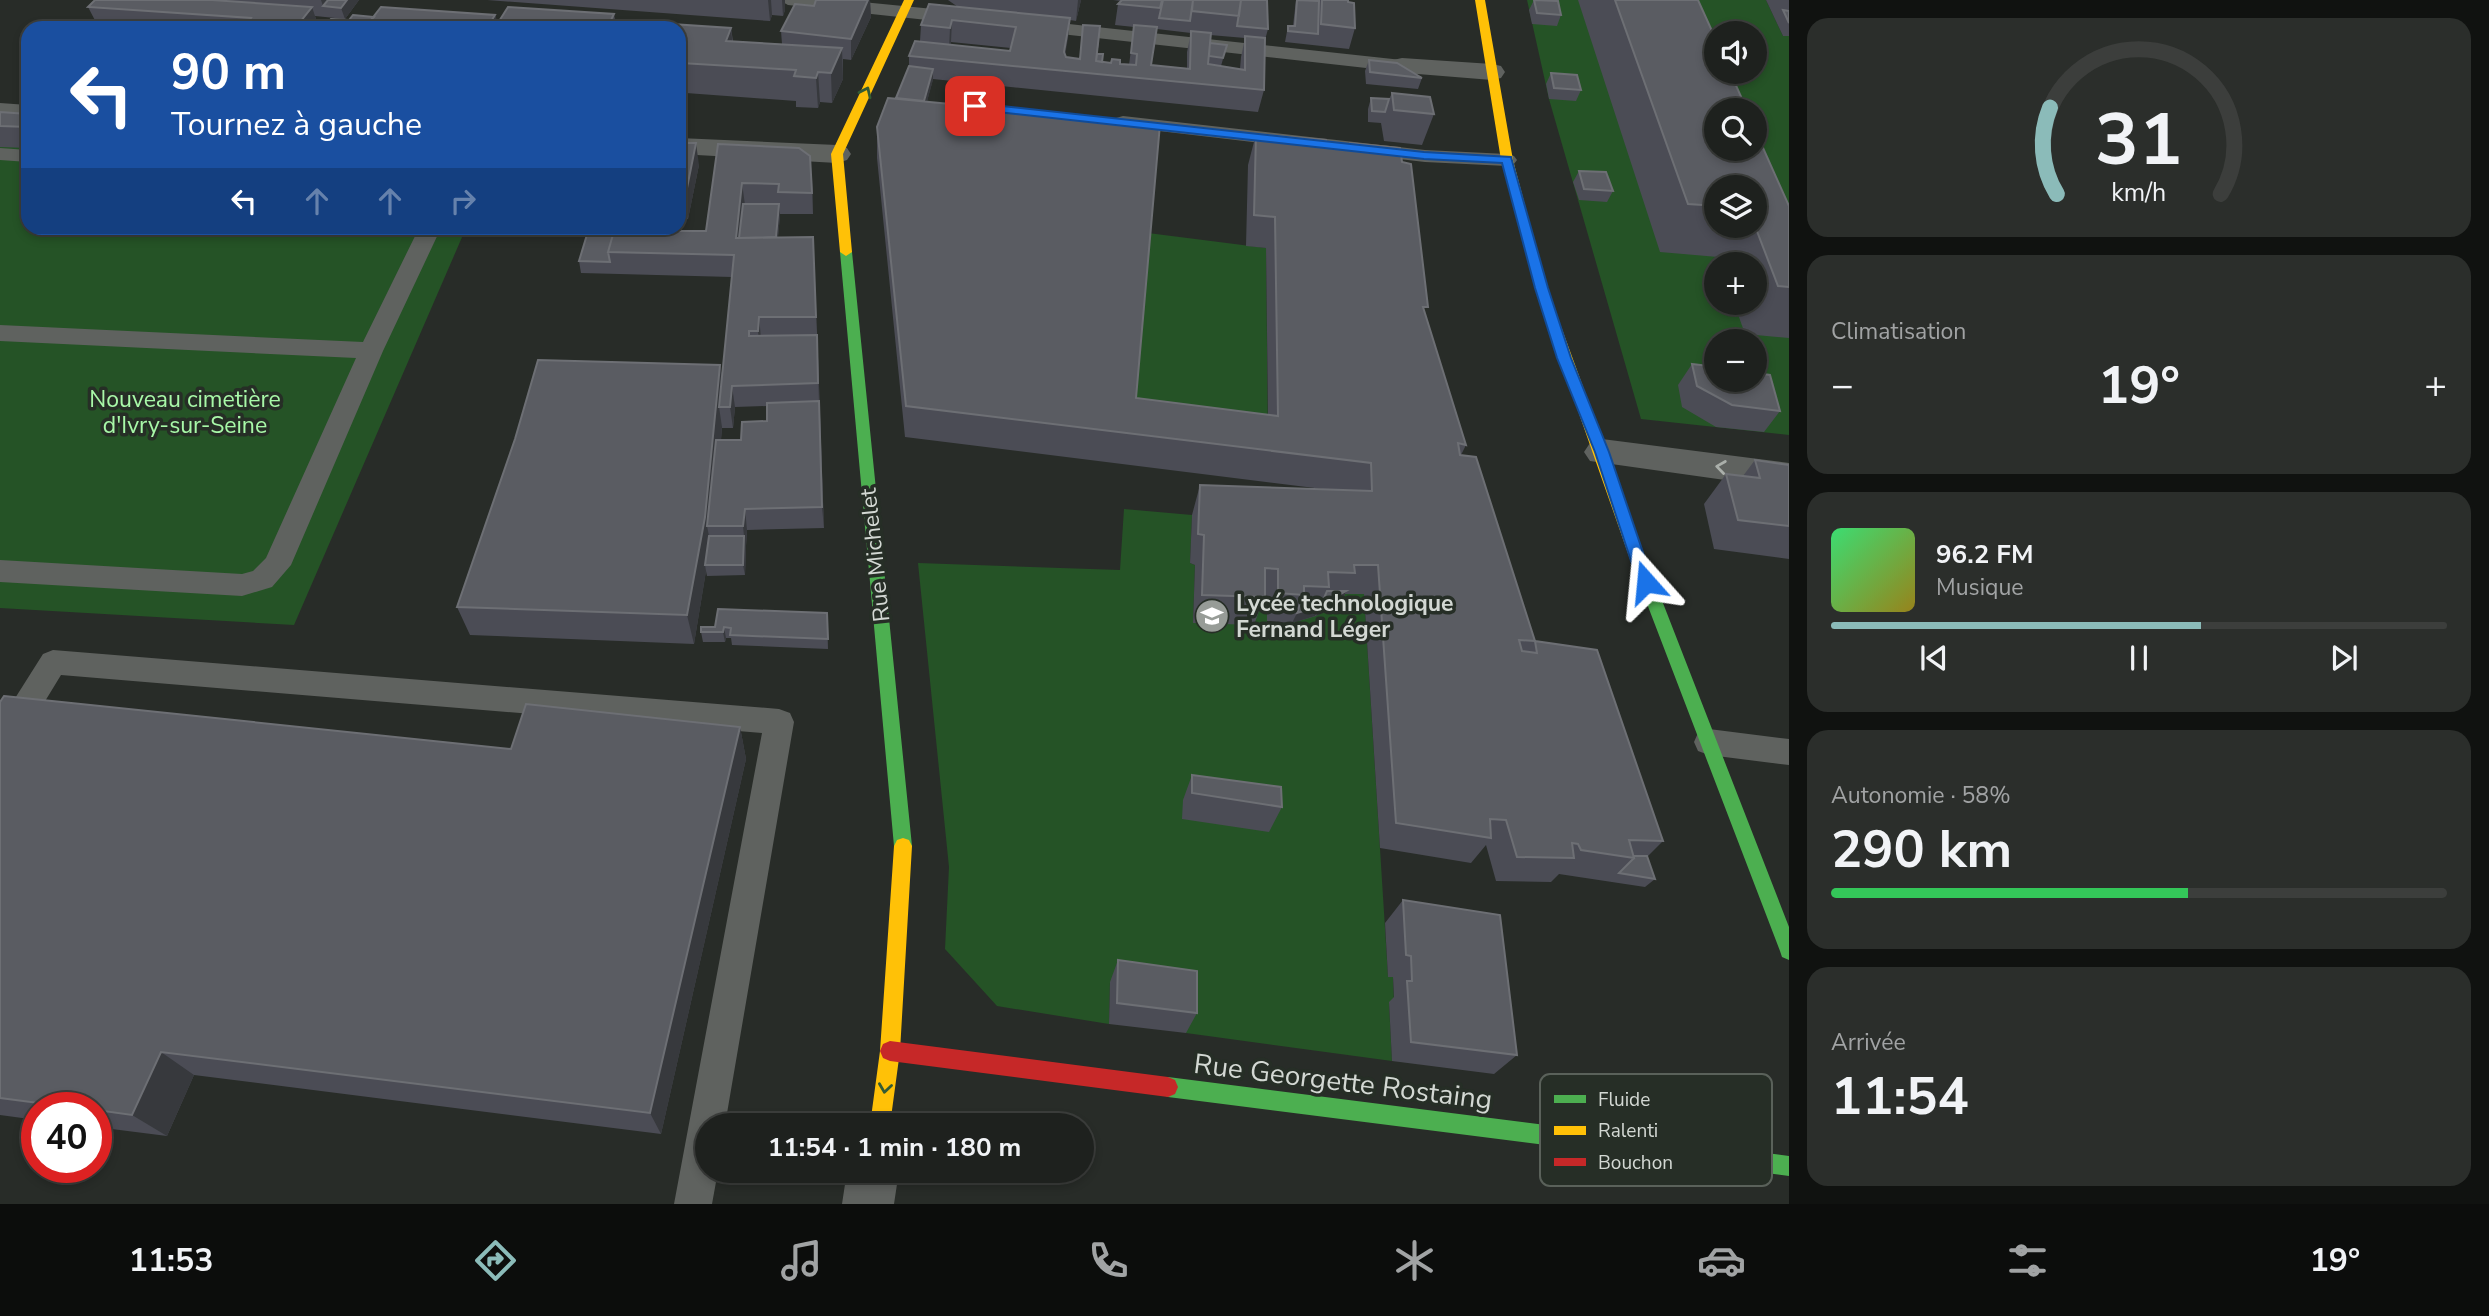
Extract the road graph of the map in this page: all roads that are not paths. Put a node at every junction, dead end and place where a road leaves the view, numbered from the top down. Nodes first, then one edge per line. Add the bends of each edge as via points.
1 (788, 0) edge
2 (1480, 0) edge
3 (906, 5) edge
4 (984, 20) edge
5 (1010, 23) edge
6 (1402, 66) joint
7 (1492, 72) junction
8 (0, 111) edge
9 (21, 112) edge
10 (1108, 121) edge
11 (686, 146) edge
12 (837, 154) junction
13 (0, 155) edge
14 (21, 156) edge
15 (1507, 160) junction
16 (427, 235) edge
17 (0, 333) edge
18 (371, 351) junction
19 (1602, 452) junction
20 (1789, 476) edge
21 (0, 571) edge
22 (1709, 742) junction
23 (0, 748) edge
24 (1789, 752) edge
25 (1789, 951) edge
26 (890, 1051) junction
27 (709, 1113) edge
28 (882, 1113) edge
29 (1540, 1134) edge
30 (697, 1183) edge
31 (872, 1183) edge
32 (693, 1204) edge
33 (869, 1204) edge

1 - 3 lane
2 - 7 street
3 - 4 lane
12 -> 3 street
5 - 6 lane
6 - 7 street
7 - 15 street
8 - 9 street
10 - 15 lane via 1424,156
11 - 12 street
12 - 26 street, Rue Michelet via 904,853
13 - 14 lane
15 - 19 street via 1541,288
16 - 18 lane
17 - 18 lane
18 - 21 lane via 277,565 262,579 242,585
20 -> 19 street
19 - 22 street via 1646,582
22 - 24 lane
22 - 25 street
23 - 27 lane via 53,663 779,722
26 -> 28 street, Rue Michelet
26 - 29 street, Rue Georgette Rostaing
30 - 32 lane
31 - 33 street

